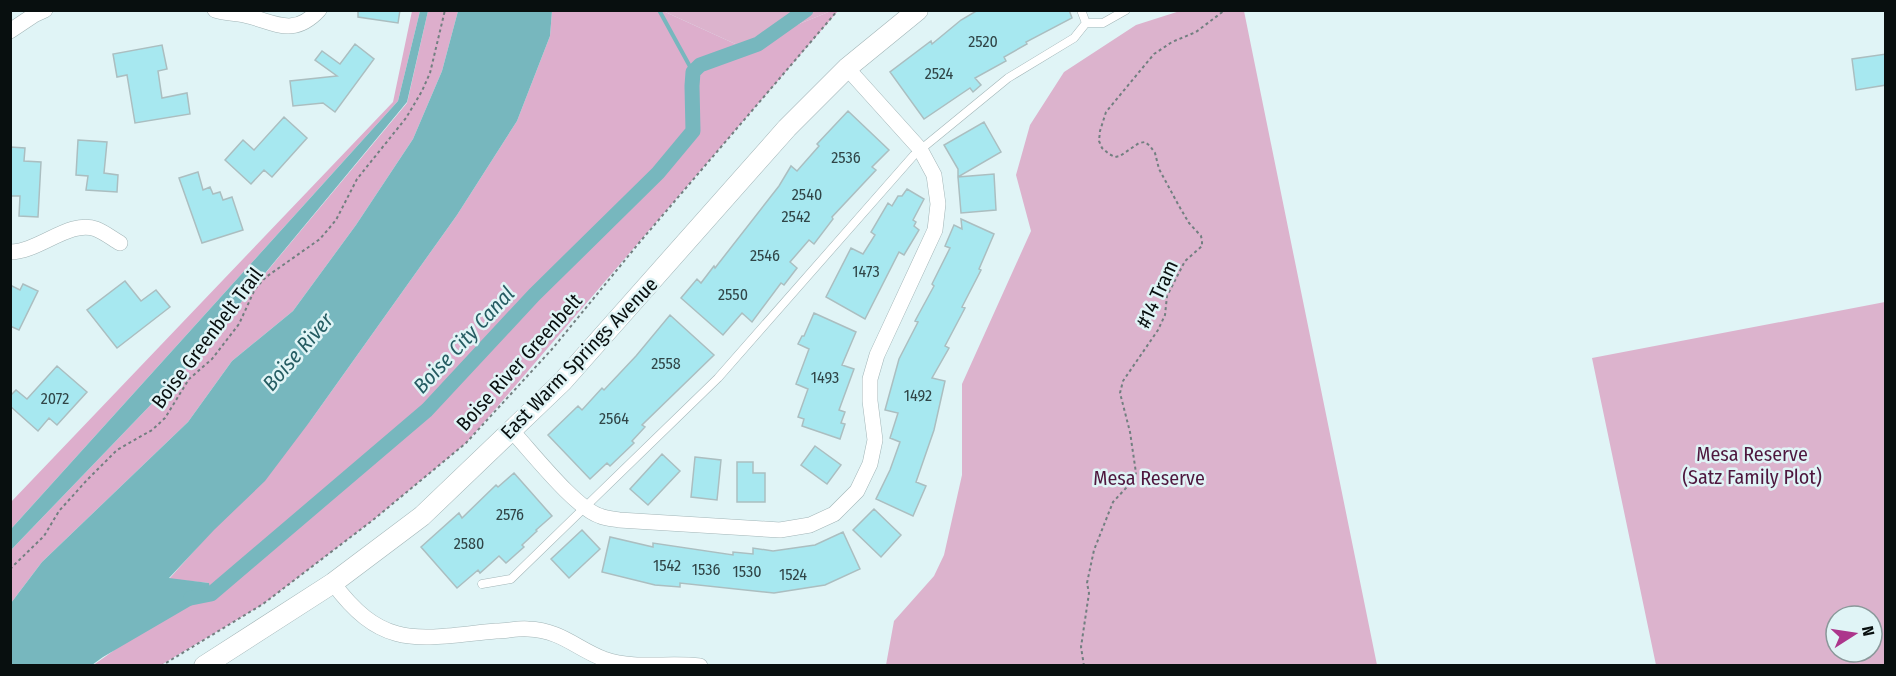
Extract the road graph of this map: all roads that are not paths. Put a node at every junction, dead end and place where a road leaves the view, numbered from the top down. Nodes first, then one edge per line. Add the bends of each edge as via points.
1 (45, 10) edge
2 (215, 10) edge
3 (319, 10) edge
4 (918, 10) edge
5 (1081, 10) edge
6 (1126, 10) edge
7 (1086, 23) junction
8 (10, 31) edge
9 (847, 68) junction
10 (920, 149) junction
11 (120, 243) dead end
12 (10, 252) edge
13 (512, 430) junction
14 (585, 508) junction
15 (333, 583) junction
16 (482, 584) dead end
17 (204, 666) edge
18 (700, 666) edge

1 - 8 street
2 - 3 street via 290,27 306,23
4 - 9 street, East Warm Springs Avenue
5 - 7 lane
6 - 7 lane via 1103,22
7 - 10 lane via 1074,38 1008,78
9 - 10 street
9 - 13 street, East Warm Springs Avenue via 787,128 562,382
10 - 14 lane via 718,378
10 - 14 street via 934,175 938,204 935,230 877,355 870,379 874,440 870,464 857,491 834,514 810,525 780,530 618,520
11 - 12 street via 95,228 82,228 29,249
13 - 14 street
13 - 15 street, East Warm Springs Avenue via 422,516
14 - 16 lane via 511,579
15 - 17 street, East Warm Springs Avenue
15 - 18 street via 357,612 385,631 403,636 528,629 554,633 604,659 633,665

